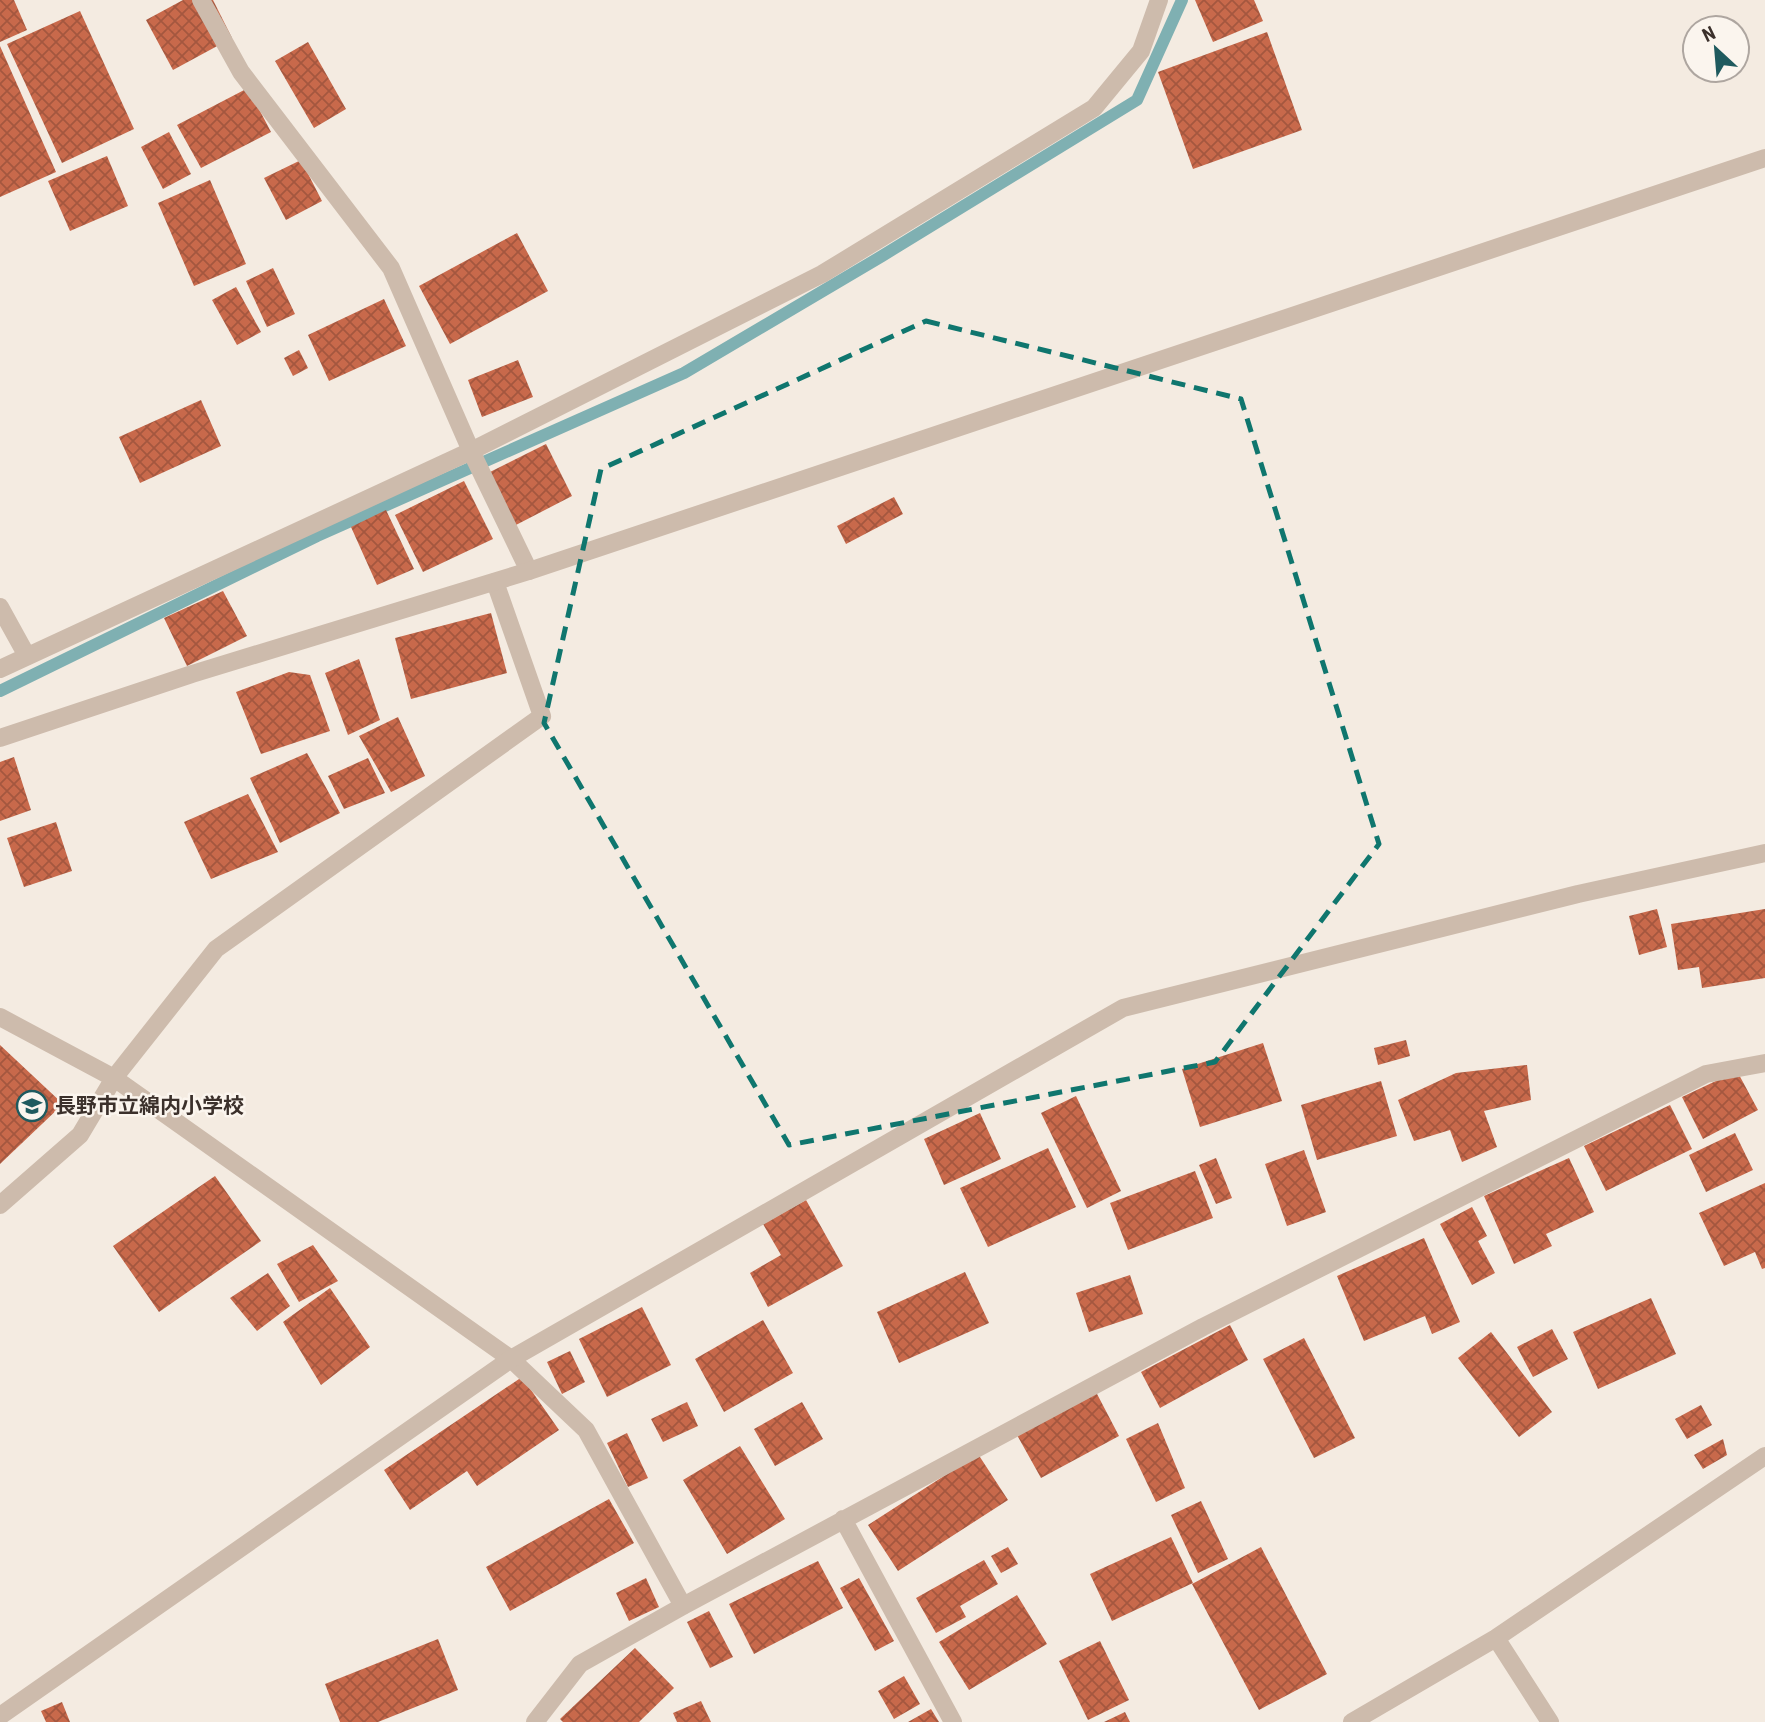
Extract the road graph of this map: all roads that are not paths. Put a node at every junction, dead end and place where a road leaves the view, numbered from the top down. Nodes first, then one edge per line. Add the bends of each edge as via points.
1 (201, 0) edge
2 (1159, 0) edge
3 (1765, 158) edge
4 (471, 451) junction
5 (529, 571) junction
6 (495, 582) junction
7 (0, 607) edge
8 (27, 656) junction
9 (0, 669) edge
10 (0, 737) edge
11 (1765, 853) edge
12 (0, 1017) edge
13 (1765, 1063) edge
14 (114, 1079) junction
15 (0, 1205) edge
16 (511, 1359) junction
17 (1765, 1456) edge
18 (843, 1519) junction
19 (683, 1606) junction
20 (1496, 1638) junction
21 (0, 1716) edge
22 (535, 1722) edge
23 (953, 1722) edge
24 (1352, 1722) edge
25 (1550, 1722) edge

1 - 4 street via 241,72 391,268
2 - 4 street via 1140,51 1094,108 822,274
3 - 5 street
4 - 5 street
4 - 8 street
5 - 6 street
6 - 10 street
6 - 14 street via 542,716 216,949
7 - 8 street
8 - 9 street
11 - 16 street via 1578,894 1123,1008
12 - 14 street
13 - 18 street via 1706,1074 1203,1327
14 - 15 street via 80,1135
14 - 16 street
16 - 19 street via 586,1430
16 - 21 street
17 - 20 street
18 - 19 street
18 - 23 street
19 - 22 street via 580,1664
20 - 24 street
20 - 25 street

